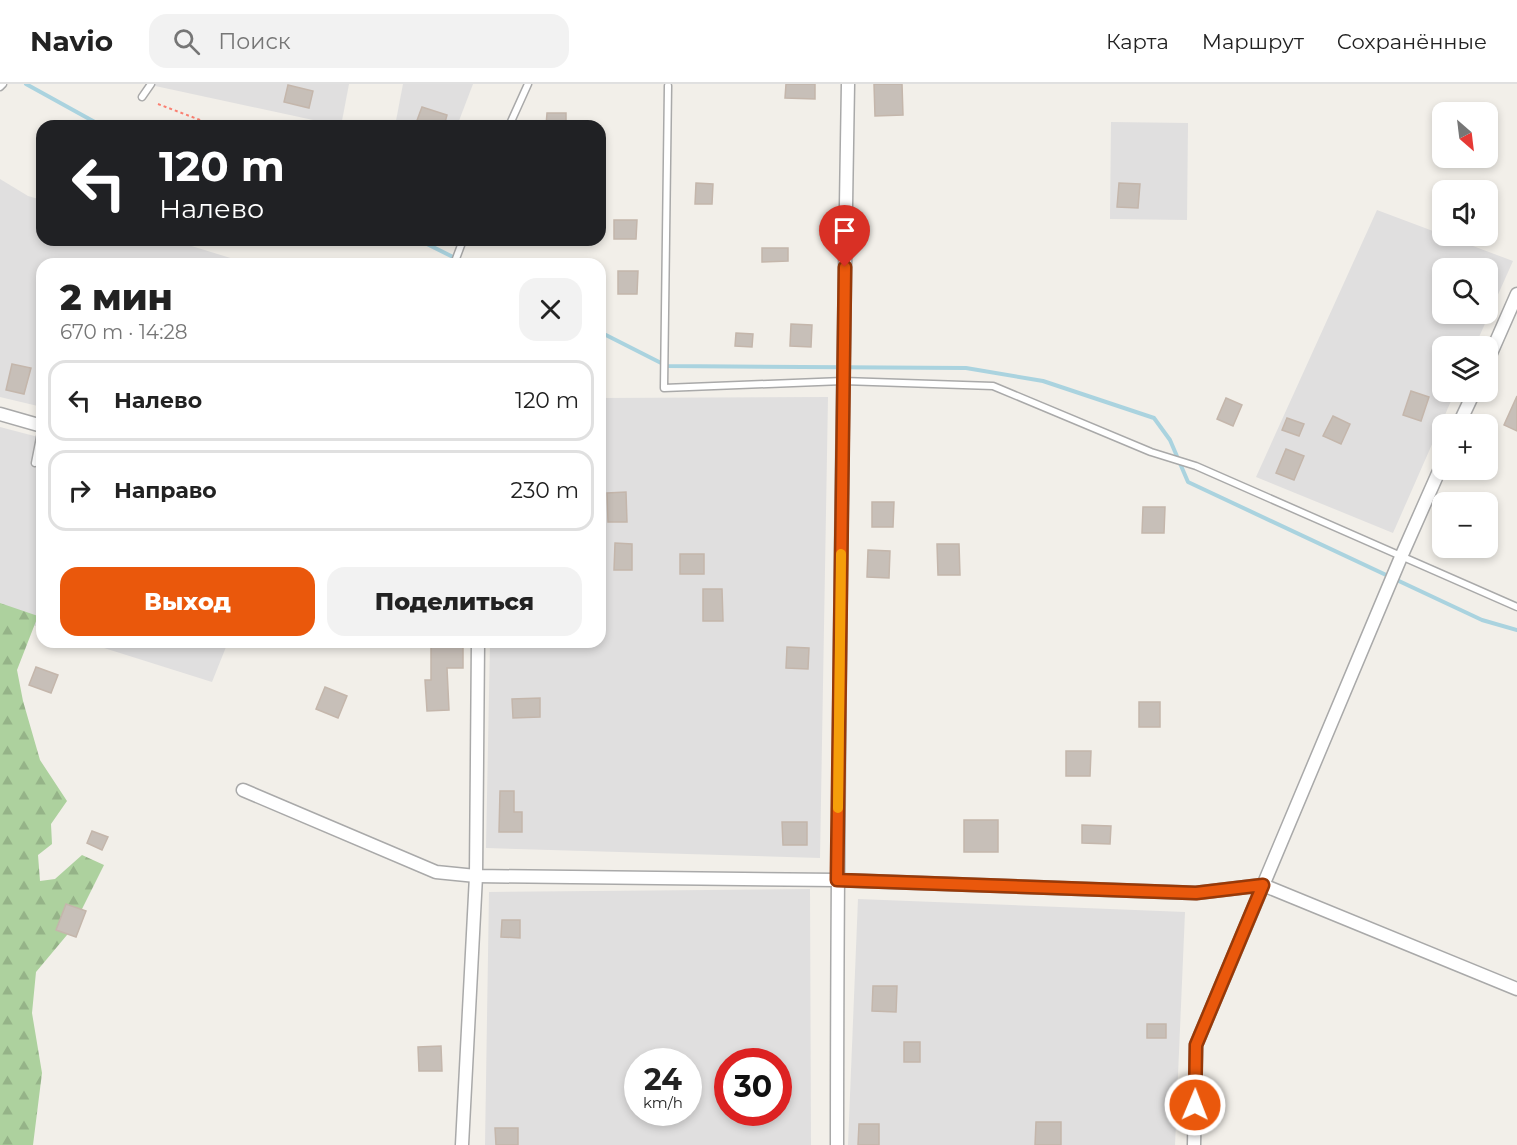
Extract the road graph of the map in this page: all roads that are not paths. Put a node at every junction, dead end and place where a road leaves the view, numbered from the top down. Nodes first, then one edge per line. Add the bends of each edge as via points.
1 (151, 84) edge
2 (528, 84) edge
3 (848, 84) edge
4 (668, 86) dead end
5 (142, 97) dead end
6 (512, 120) edge
7 (1517, 294) edge
8 (1498, 337) edge
9 (843, 381) junction
10 (0, 414) edge
11 (36, 424) edge
12 (36, 458) edge
13 (35, 463) dead end
14 (1435, 480) edge
15 (1401, 557) junction
16 (1517, 608) edge
17 (478, 648) edge
18 (243, 790) dead end
19 (476, 876) junction
20 (837, 880) junction
21 (1263, 885) junction
22 (1517, 989) edge
23 (462, 1145) edge
24 (837, 1145) edge
25 (1194, 1145) edge

1 - 5 lane
2 - 6 lane
3 - 9 street
4 - 9 lane via 664,388
7 - 8 street
9 - 15 lane via 993,386 1151,452 1196,466
9 - 20 street
10 - 11 street
12 - 13 lane
14 - 15 street
15 - 16 lane
15 - 21 street
17 - 19 street
18 - 19 street via 436,872
19 - 20 street
19 - 23 street
20 - 21 street via 1196,893
20 - 24 street
21 - 22 street
21 - 25 street via 1196,1045

